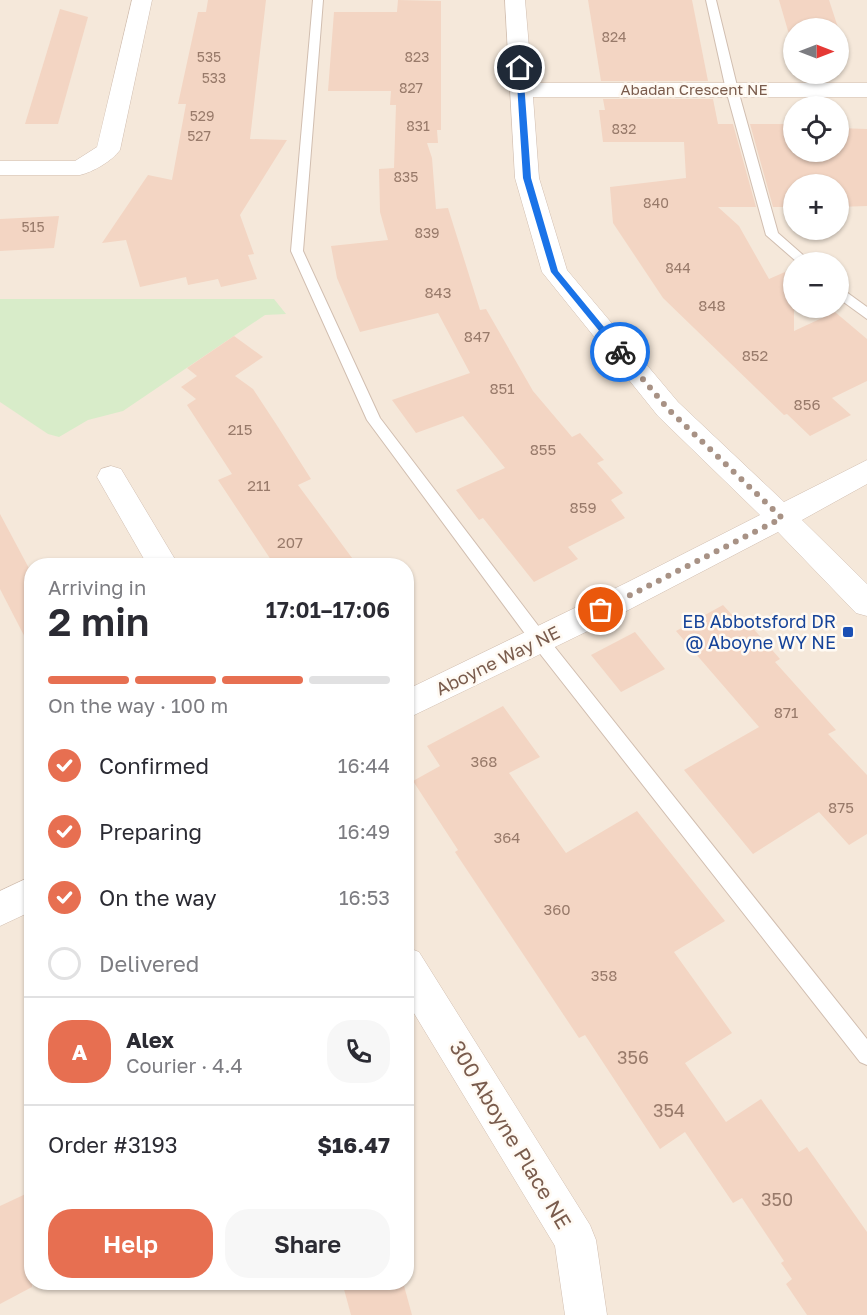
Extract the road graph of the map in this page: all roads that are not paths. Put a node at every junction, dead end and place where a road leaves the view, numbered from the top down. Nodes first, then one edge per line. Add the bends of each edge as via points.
1 (142, 0) edge
2 (318, 0) edge
3 (515, 0) edge
4 (711, 0) edge
5 (521, 90) junction
6 (732, 90) junction
7 (867, 90) edge
8 (0, 168) edge
9 (793, 252) edge
10 (849, 299) edge
11 (867, 314) edge
12 (867, 471) edge
13 (111, 477) dead end
14 (782, 518) junction
15 (159, 558) edge
16 (867, 604) edge
17 (540, 640) junction
18 (414, 701) edge
19 (24, 897) edge
20 (0, 909) edge
21 (414, 978) edge
22 (867, 1055) edge
23 (585, 1315) edge

1 - 8 street via 108,150 80,168
2 - 17 lane via 297,251 374,420
3 - 5 street
4 - 6 lane
5 - 6 street, Abadan Crescent NE
5 - 14 street via 527,178 555,272 668,409
6 - 7 street, Abadan Crescent NE
6 - 9 lane via 772,235
10 - 11 lane
12 - 14 street, Aboyne Way NE
13 - 15 street
14 - 16 street
14 - 17 street, Aboyne Way NE
17 - 18 street, Aboyne Way NE
17 - 22 lane
19 - 20 street
21 - 23 street, 300 Aboyne Place NE via 575,1240

